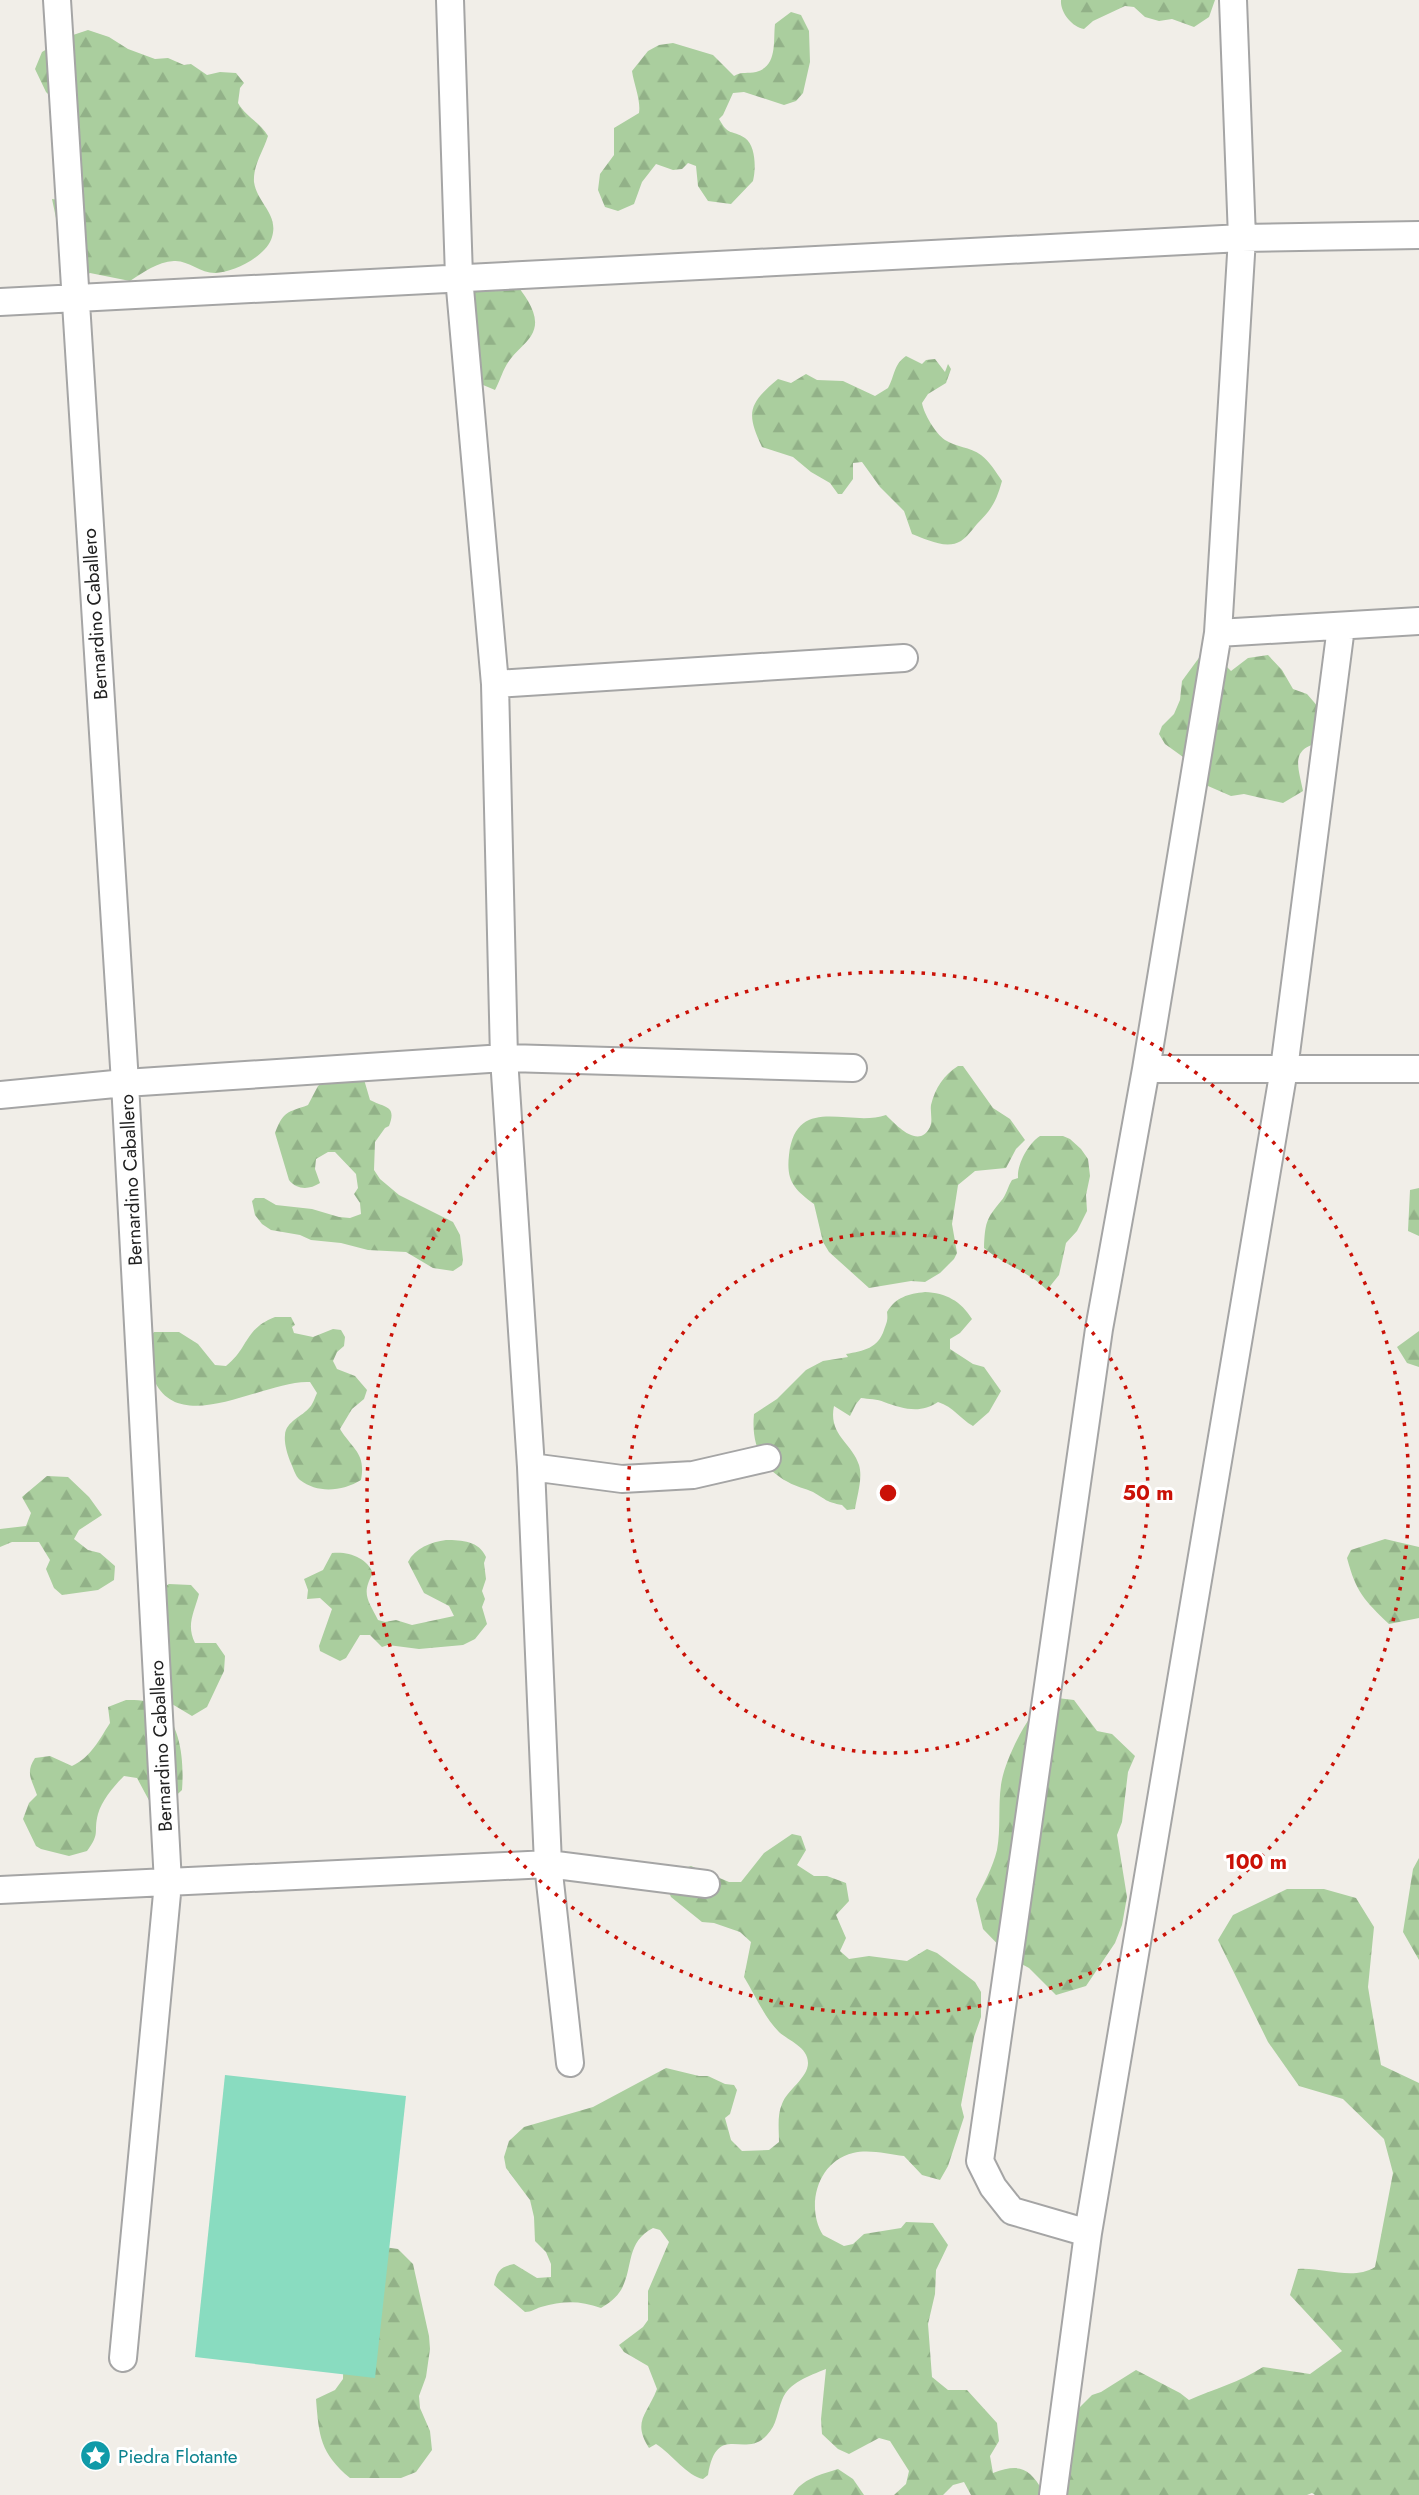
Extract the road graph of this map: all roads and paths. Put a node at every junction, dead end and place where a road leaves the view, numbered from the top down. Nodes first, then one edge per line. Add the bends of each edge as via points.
1 (57, 0) edge
2 (450, 0) edge
3 (1233, 0) edge
4 (1419, 235) edge
5 (1242, 238) junction
6 (459, 277) junction
7 (75, 299) junction
8 (0, 302) edge
9 (1419, 621) edge
10 (1340, 627) junction
11 (1218, 633) junction
12 (904, 658) dead end
13 (495, 684) junction
14 (504, 1058) junction
15 (853, 1069) dead end
16 (1146, 1069) junction
17 (1284, 1069) junction
18 (1419, 1069) edge
19 (125, 1083) junction
20 (0, 1096) edge
21 (767, 1458) dead end
22 (531, 1467) junction
23 (548, 1864) junction
24 (168, 1883) junction
25 (706, 1884) dead end
26 (0, 1890) edge
27 (570, 2063) dead end
28 (1088, 2232) junction
29 (123, 2358) dead end
30 (1053, 2495) edge

1 - 7 street, Bernardino Caballero
2 - 6 street
3 - 5 street
4 - 5 street
5 - 6 street
5 - 11 street
6 - 7 street
6 - 13 street
7 - 8 street
7 - 19 street, Bernardino Caballero
9 - 10 street
10 - 11 street
10 - 17 street
11 - 16 street
12 - 13 street
13 - 14 street
14 - 15 street
14 - 19 street
14 - 22 street
16 - 17 street
16 - 28 street via 1097,1343 980,2161 1012,2211
17 - 18 street
17 - 28 street
19 - 20 street
19 - 24 street, Bernardino Caballero
21 - 22 street via 693,1475 622,1479
22 - 23 street
23 - 24 street
23 - 25 street
23 - 27 street
24 - 26 street
24 - 29 street, Bernardino Caballero
28 - 30 street

